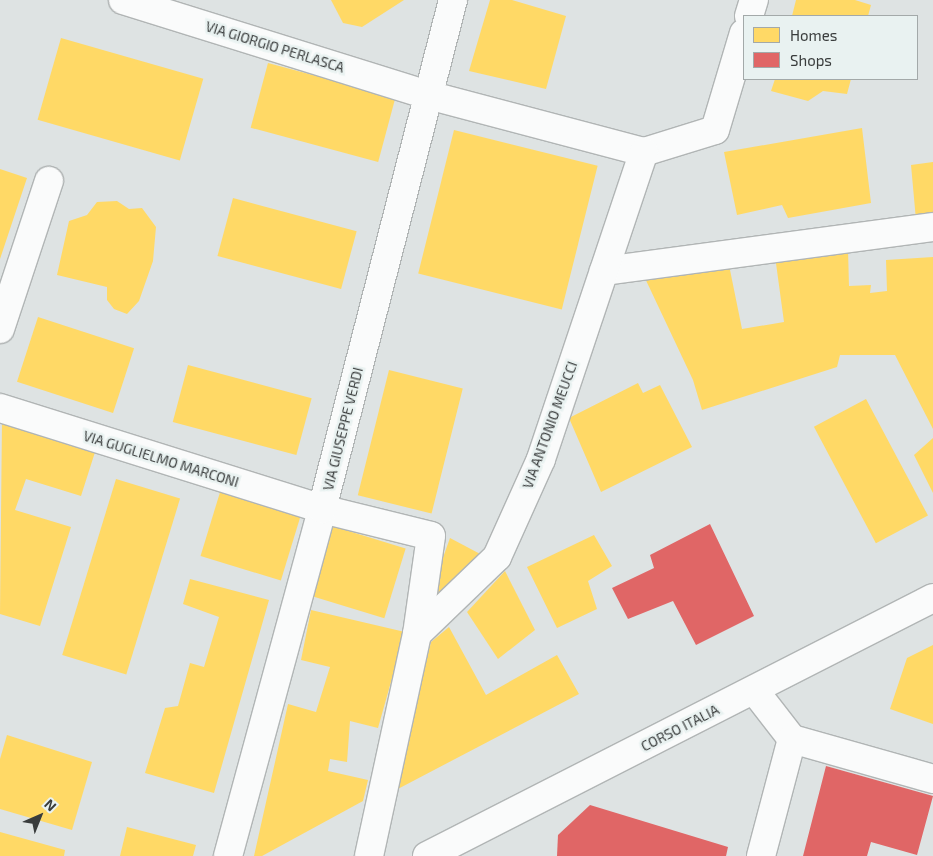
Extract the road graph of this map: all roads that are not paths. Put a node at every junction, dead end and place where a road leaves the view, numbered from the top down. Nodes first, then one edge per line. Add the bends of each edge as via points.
1 (122, 0) edge
2 (453, 0) edge
3 (754, 0) edge
4 (749, 15) edge
5 (743, 36) edge
6 (428, 95) junction
7 (644, 152) junction
8 (49, 181) dead end
9 (933, 227) edge
10 (604, 272) junction
11 (0, 330) edge
12 (0, 408) edge
13 (322, 509) junction
14 (933, 598) edge
15 (417, 634) junction
16 (754, 690) junction
17 (792, 739) junction
18 (933, 778) edge
19 (228, 856) edge
20 (369, 856) edge
21 (427, 856) edge
22 (761, 856) edge

1 - 6 street, VIA GIORGIO PERLASCA
2 - 6 street, VIA GIUSEPPE VERDI
3 - 4 street
5 - 7 street via 715,130
6 - 7 street
6 - 13 street, VIA GIUSEPPE VERDI
7 - 10 street, VIA ANTONIO MEUCCI
8 - 11 street
9 - 10 street
10 - 15 street, VIA ANTONIO MEUCCI via 541,460 497,557
12 - 13 street, VIA GUGLIELMO MARCONI
13 - 15 street via 431,536
13 - 19 street, VIA GIUSEPPE VERDI
14 - 16 street, CORSO ITALIA
15 - 20 street
16 - 17 street
16 - 21 street, CORSO ITALIA
17 - 18 street
17 - 22 street

